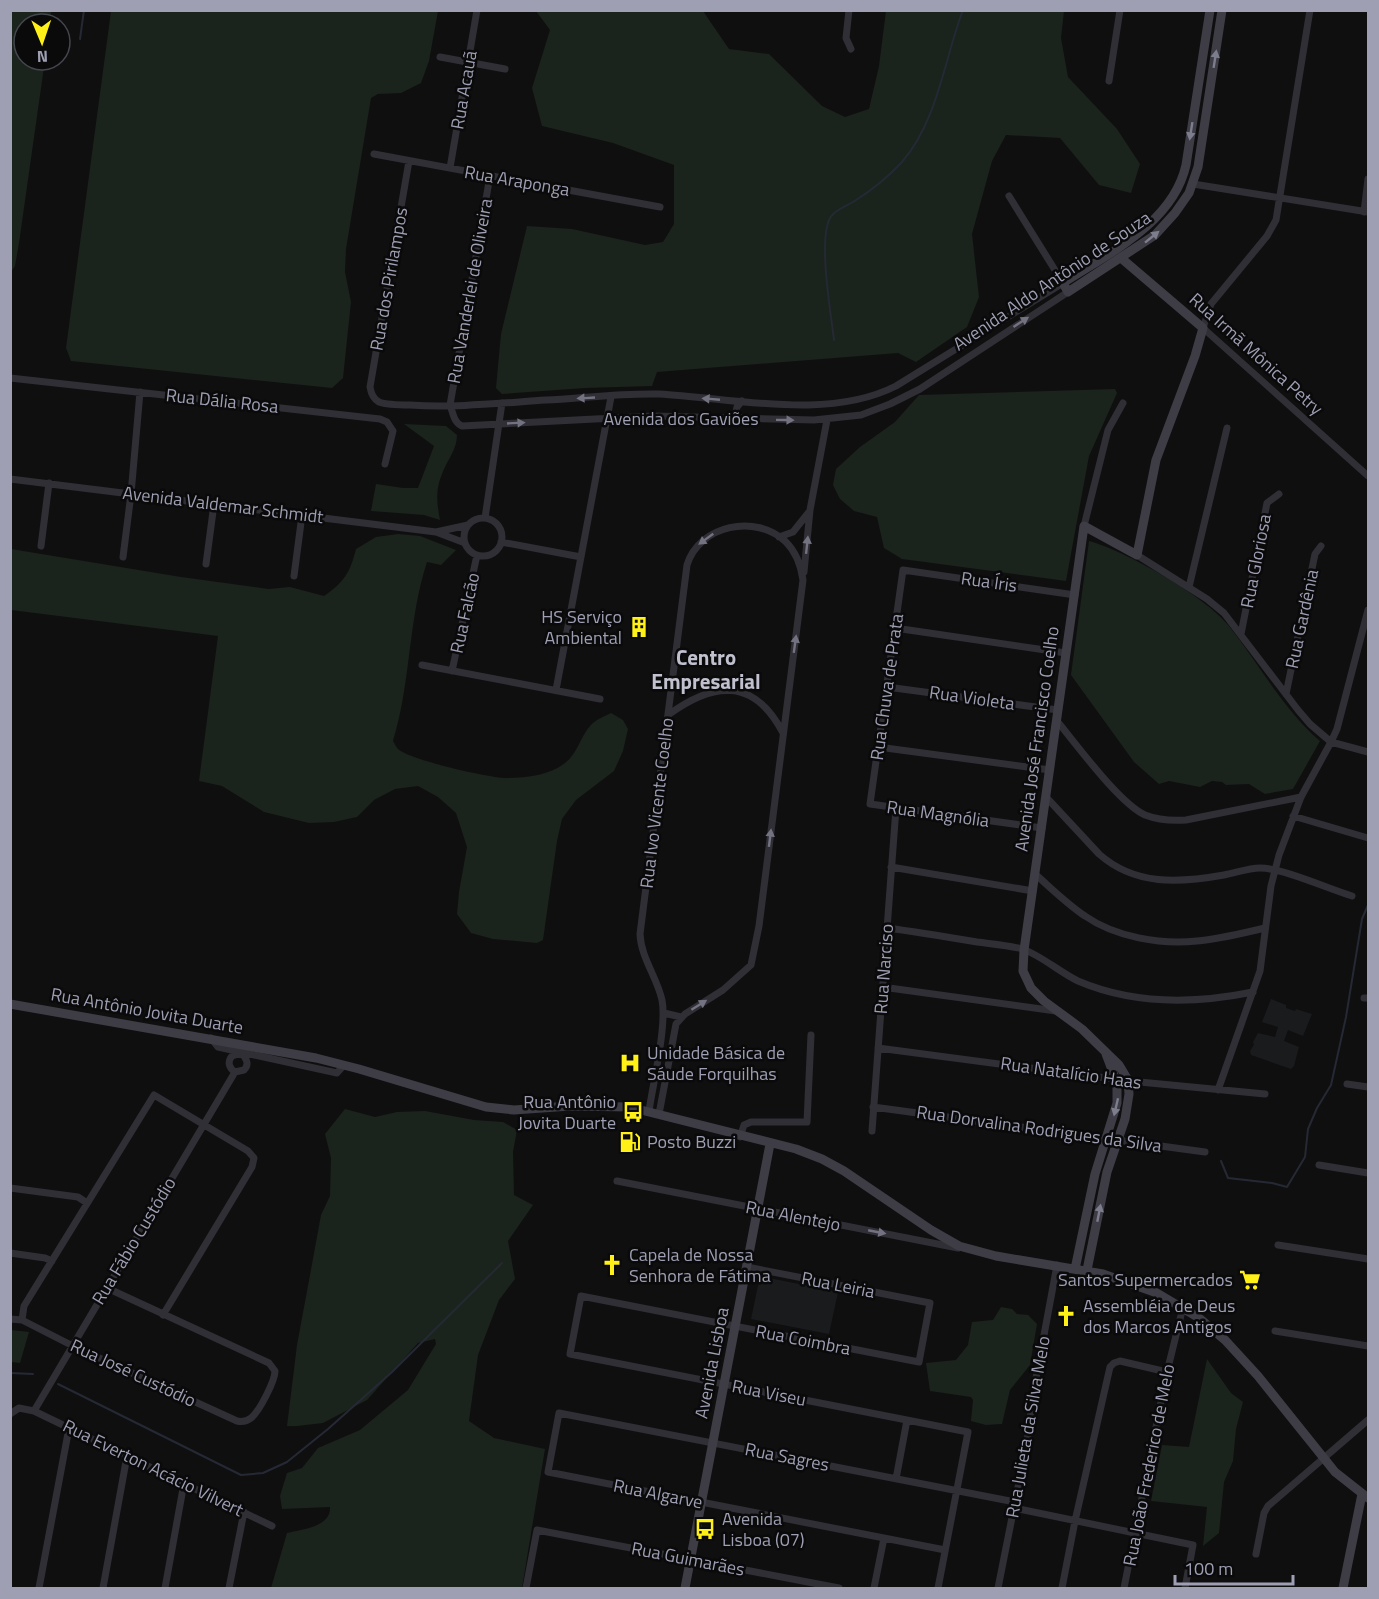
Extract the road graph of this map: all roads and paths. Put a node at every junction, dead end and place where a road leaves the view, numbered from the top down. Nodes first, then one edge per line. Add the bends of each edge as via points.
1 (477, 10) edge
2 (849, 10) edge
3 (1119, 10) edge
4 (1210, 10) edge
5 (1222, 10) edge
6 (1310, 10) edge
7 (851, 49) dead end
8 (440, 57) dead end
9 (469, 62) junction
10 (506, 69) dead end
11 (1109, 81) dead end
12 (374, 154) dead end
13 (409, 161) junction
14 (450, 168) junction
15 (490, 176) junction
16 (1368, 179) edge
17 (1192, 184) junction
18 (1010, 196) dead end
19 (1280, 198) junction
20 (660, 207) dead end
21 (1366, 212) edge
22 (1122, 258) junction
23 (1066, 288) junction
24 (1203, 328) junction
25 (10, 378) edge
26 (911, 378) joint
27 (920, 389) joint
28 (140, 392) junction
29 (611, 396) junction
30 (373, 397) joint
31 (874, 397) junction
32 (742, 401) junction
33 (1124, 402) dead end
34 (502, 403) junction
35 (450, 405) junction
36 (879, 409) junction
37 (607, 418) junction
38 (740, 419) junction
39 (827, 420) junction
40 (498, 424) junction
41 (1227, 428) dead end
42 (385, 464) dead end
43 (1368, 476) edge
44 (10, 478) edge
45 (49, 483) junction
46 (131, 494) junction
47 (1279, 494) dead end
48 (214, 504) junction
49 (810, 510) junction
50 (302, 515) junction
51 (485, 518) junction
52 (468, 525) junction
53 (1084, 526) junction
54 (436, 532) junction
55 (779, 537) junction
56 (501, 542) junction
57 (465, 543) junction
58 (41, 546) dead end
59 (1321, 546) dead end
60 (477, 555) junction
61 (1137, 555) junction
62 (123, 557) dead end
63 (581, 557) junction
64 (206, 564) dead end
65 (903, 570) joint
66 (294, 576) dead end
67 (803, 580) junction
68 (1189, 587) junction
69 (1075, 595) junction
70 (1368, 610) edge
71 (895, 628) junction
72 (1241, 634) junction
73 (1066, 653) junction
74 (422, 665) dead end
75 (452, 671) junction
76 (886, 687) junction
77 (556, 690) junction
78 (1286, 694) junction
79 (600, 699) dead end
80 (1058, 710) junction
81 (668, 715) junction
82 (1057, 721) junction
83 (783, 733) junction
84 (1331, 742) junction
85 (878, 747) junction
86 (1368, 752) edge
87 (1050, 770) junction
88 (1046, 797) junction
89 (1301, 797) junction
90 (870, 804) joint
91 (896, 808) junction
92 (1293, 816) junction
93 (1042, 828) junction
94 (1368, 838) edge
95 (891, 867) junction
96 (1274, 870) junction
97 (1035, 874) junction
98 (1033, 891) junction
99 (1352, 896) dead end
100 (887, 928) junction
101 (1265, 928) junction
102 (1024, 950) junction
103 (882, 987) junction
104 (1253, 992) junction
105 (10, 1004) edge
106 (1056, 1011) junction
107 (664, 1013) junction
108 (681, 1017) junction
109 (811, 1035) dead end
110 (211, 1038) junction
111 (878, 1048) junction
112 (1105, 1052) junction
113 (242, 1053) junction
114 (344, 1065) junction
115 (235, 1072) junction
116 (1115, 1078) junction
117 (1128, 1081) junction
118 (1347, 1084) dead end
119 (1368, 1086) edge
120 (1218, 1090) junction
121 (1265, 1094) dead end
122 (873, 1107) junction
123 (649, 1111) junction
124 (659, 1114) junction
125 (204, 1125) junction
126 (872, 1131) dead end
127 (740, 1137) junction
128 (1106, 1138) junction
129 (1118, 1140) junction
130 (771, 1144) junction
131 (1205, 1152) dead end
132 (1319, 1166) dead end
133 (1368, 1173) edge
134 (617, 1181) dead end
135 (10, 1188) edge
136 (87, 1203) junction
137 (758, 1209) junction
138 (918, 1221) junction
139 (914, 1239) junction
140 (1278, 1245) dead end
141 (969, 1250) junction
142 (10, 1253) edge
143 (1368, 1258) edge
144 (52, 1261) junction
145 (1057, 1265) junction
146 (747, 1268) junction
147 (1075, 1269) junction
148 (1087, 1270) junction
149 (107, 1288) junction
150 (1183, 1307) junction
151 (164, 1315) junction
152 (10, 1319) edge
153 (22, 1320) junction
154 (735, 1327) junction
155 (1275, 1331) dead end
156 (73, 1346) junction
157 (1368, 1346) edge
158 (570, 1354) joint
159 (919, 1362) joint
160 (1167, 1372) junction
161 (724, 1384) junction
162 (34, 1411) junction
163 (10, 1414) edge
164 (907, 1420) junction
165 (1368, 1420) edge
166 (69, 1428) junction
167 (713, 1443) junction
168 (127, 1456) junction
169 (1325, 1459) junction
170 (548, 1472) joint
171 (896, 1479) junction
172 (184, 1483) junction
173 (957, 1490) junction
174 (1365, 1496) edge
175 (702, 1502) junction
176 (1015, 1505) junction
177 (244, 1512) junction
178 (1075, 1521) junction
179 (272, 1526) dead end
180 (1135, 1533) junction
181 (884, 1538) junction
182 (945, 1550) junction
183 (1256, 1554) dead end
184 (690, 1560) junction
185 (39, 1588) edge
186 (103, 1588) edge
187 (165, 1588) edge
188 (229, 1588) edge
189 (526, 1588) edge
190 (685, 1588) edge
191 (839, 1588) edge
192 (874, 1588) edge
193 (938, 1588) edge
194 (998, 1588) edge
195 (1062, 1588) edge
196 (1124, 1588) edge
197 (1185, 1588) edge
198 (1343, 1588) edge

1 - 9 street, Rua Acauã
2 - 7 street via 846,38
3 - 11 street
4 -> 23 street, Avenida Aldo Antônio de Souza via 1180,186 1167,205 1134,236
17 -> 5 street, Avenida Aldo Antônio de Souza via 1198,167
6 - 19 street
8 - 9 street
9 - 10 street
9 - 14 street, Rua Acauã
12 - 13 street, Rua Araponga
13 - 14 street, Rua Araponga
13 - 30 street, Rua dos Pirilampos via 370,387
14 - 15 street, Rua Araponga
15 - 20 street, Rua Araponga
15 - 35 street, Rua Vanderlei de Oliveira
16 - 21 street
17 - 19 street
22 -> 17 street, Avenida Aldo Antônio de Souza via 1166,224
18 - 23 street
19 - 21 street
19 - 24 street via 1272,229 1220,291
22 - 23 street, Avenida Aldo Antônio de Souza
22 - 24 street, Rua Irmã Mônica Petry
23 - 26 street, Avenida Aldo Antônio de Souza
27 -> 23 street, Avenida Aldo Antônio de Souza
24 - 43 street, Rua Irmã Mônica Petry
24 - 61 street via 1156,460
25 - 28 street, Rua Dália Rosa
26 - 31 street, Avenida dos Gaviões
27 - 36 street, Avenida dos Gaviões
28 - 42 street, Rua Dália Rosa via 380,419 393,431
28 - 46 street
32 -> 29 street, Avenida dos Gaviões via 656,394
29 -> 34 street, Avenida dos Gaviões
29 - 37 street
30 - 35 street, Avenida dos Gaviões via 404,405
31 - 32 street, Avenida dos Gaviões via 834,405
31 - 36 street via 880,402
32 - 38 street via 736,407
33 - 53 street, Avenida José Francisco Coelho via 1108,430
34 - 35 street, Avenida dos Gaviões
34 - 40 street
35 - 40 street, Avenida dos Gaviões via 458,424
36 - 39 street, Avenida dos Gaviões
37 - 38 street, Avenida dos Gaviões
40 -> 37 street, Avenida dos Gaviões
37 - 63 street
38 -> 39 street, Avenida dos Gaviões
39 - 49 street, Rua Ivo Vicente Coelho
40 - 51 street
41 - 68 street
44 - 45 street, Avenida Valdemar Schmidt
45 - 46 street, Avenida Valdemar Schmidt
45 - 58 street
46 - 48 street, Avenida Valdemar Schmidt
46 - 62 street
47 - 72 street, Rua Gloriosa via 1267,503
48 - 50 street, Avenida Valdemar Schmidt
48 - 64 street
49 - 55 street, Rua Ivo Vicente Coelho via 793,532
67 -> 49 street, Rua Ivo Vicente Coelho
50 - 54 street, Avenida Valdemar Schmidt
50 - 66 street
51 - 52 street
51 - 56 street via 500,529
52 - 54 street
52 - 57 street
53 - 61 street
53 - 69 street, Avenida José Francisco Coelho
54 - 57 street
55 - 67 street, Rua Ivo Vicente Coelho via 793,551
55 -> 81 street, Rua Ivo Vicente Coelho via 752,526 729,528 709,536 694,549 685,580
56 - 60 street via 494,552
56 - 63 street
57 - 60 street
59 - 78 street, Rua Gardênia via 1315,554
60 - 75 street, Rua Falcão
61 - 68 street
63 - 77 street
65 - 69 street, Rua Íris
65 - 71 street, Rua Chuva de Prata
83 -> 67 street, Rua Ivo Vicente Coelho
68 - 72 street via 1224,613
69 - 73 street, Avenida José Francisco Coelho
70 - 84 street
71 - 73 street
71 - 76 street, Rua Chuva de Prata
72 - 78 street
73 - 80 street, Avenida José Francisco Coelho
74 - 75 street
75 - 77 street
76 - 80 street, Rua Violeta
76 - 85 street, Rua Chuva de Prata
77 - 79 street
78 - 84 street via 1310,724
80 - 82 street, Avenida José Francisco Coelho
81 - 83 street via 704,694 733,690 765,708
81 - 107 street, Rua Ivo Vicente Coelho via 640,934
82 - 87 street, Avenida José Francisco Coelho
82 - 89 street via 1119,795 1154,818 1186,820
108 -> 83 street, Rua Ivo Vicente Coelho via 723,990 751,965
84 - 86 street
84 - 89 street
85 - 87 street
85 - 90 street, Rua Chuva de Prata
87 - 88 street, Avenida José Francisco Coelho
88 - 93 street, Avenida José Francisco Coelho
88 - 96 street via 1108,863 1139,877 1188,881 1260,868
89 - 92 street
90 - 91 street, Rua Magnólia
91 - 93 street, Rua Magnólia
91 - 95 street, Rua Narciso
92 - 94 street
92 - 96 street
93 - 97 street, Avenida José Francisco Coelho
95 - 98 street
95 - 100 street, Rua Narciso
96 - 99 street
96 - 101 street
97 - 98 street, Avenida José Francisco Coelho
97 - 101 street via 1085,916 1128,934 1187,942
98 - 102 street, Avenida José Francisco Coelho
100 - 102 street
100 - 103 street, Rua Narciso
101 - 104 street via 1260,971
102 - 104 street via 1077,980 1134,997 1193,1001
102 - 106 street, Avenida José Francisco Coelho via 1027,982
103 - 106 street
103 - 111 street, Rua Narciso
104 - 120 street
105 - 110 street, Rua Antônio Jovita Duarte
106 - 112 street, Avenida José Francisco Coelho
107 - 108 street
107 - 123 street, Rua Ivo Vicente Coelho
108 - 124 street via 675,1029
109 - 127 street via 807,1122 751,1122 744,1125
110 - 113 street via 218,1047
110 - 114 street, Rua Antônio Jovita Duarte
111 - 116 street, Rua Natalício Haas
111 - 122 street, Rua Narciso
112 - 116 street, Avenida José Francisco Coelho
112 - 117 street, Avenida José Francisco Coelho
113 - 114 street via 337,1072
113 - 115 street via 247,1065
113 - 115 street via 232,1056 229,1062
114 - 123 street, Rua Antônio Jovita Duarte via 499,1109 611,1106
115 - 125 street, Rua Fábio Custódio
116 - 117 street, Rua Natalício Haas
116 -> 128 street, Avenida José Francisco Coelho via 1118,1097
117 - 120 street, Rua Natalício Haas
117 - 129 street via 1128,1103
118 - 119 street
120 - 121 street, Rua Natalício Haas
122 - 126 street, Rua Narciso
122 - 128 street, Rua Dorvalina Rodrigues da Silva
123 - 124 street, Rua Antônio Jovita Duarte
124 - 127 street, Rua Antônio Jovita Duarte
125 - 136 street via 154,1095
125 - 149 street, Rua Fábio Custódio
125 - 151 street via 254,1158
127 - 130 street, Rua Antônio Jovita Duarte
128 - 129 street, Rua Dorvalina Rodrigues da Silva
128 - 147 street, Avenida José Francisco Coelho
129 - 131 street, Rua Dorvalina Rodrigues da Silva
148 -> 129 street via 1107,1172
130 - 137 street, Avenida Lisboa
130 - 138 street, Rua Antônio Jovita Duarte via 834,1165
132 - 133 street
134 - 137 street, Rua Alentejo
135 - 136 street via 78,1197
136 - 144 street
137 -> 139 street, Rua Alentejo
137 - 146 street, Avenida Lisboa
138 - 139 street via 920,1231
138 - 141 street, Rua Antônio Jovita Duarte
139 - 141 street, Rua Alentejo
140 - 143 street
141 - 145 street, Rua Antônio Jovita Duarte
142 - 144 street
144 - 153 street via 24,1306
145 - 147 street, Rua Antônio Jovita Duarte
145 - 176 street, Rua Julieta da Silva Melo
146 - 154 street, Avenida Lisboa
146 - 159 street, Rua Leiria via 930,1303
147 - 148 street, Rua Antônio Jovita Duarte
148 - 150 street, Rua Antônio Jovita Duarte via 1139,1286
149 - 151 street
149 - 156 street, Rua Fábio Custódio
150 - 160 street, Rua João Frederico de Melo
150 - 169 street, Rua Antônio Jovita Duarte via 1225,1340
151 - 156 street, Rua José Custódio via 269,1363 275,1371 274,1379 254,1416 237,1422
152 - 153 street
153 - 156 street, Rua José Custódio
154 - 158 street, Rua Coimbra via 580,1296
154 - 159 street, Rua Coimbra
154 - 161 street, Avenida Lisboa
155 - 157 street
156 - 162 street, Rua Fábio Custódio
158 - 161 street, Rua Viseu
160 - 178 street via 1120,1361 1110,1367
160 - 180 street, Rua João Frederico de Melo
161 - 164 street, Rua Viseu
161 - 167 street, Avenida Lisboa
162 - 163 street via 19,1408
162 - 166 street, Rua Everton Acácio Vilvert
164 - 171 street
164 - 173 street, Rua Viseu via 968,1432
165 - 169 street
166 - 168 street, Rua Everton Acácio Vilvert
166 - 185 street
167 - 170 street, Rua Sagres via 559,1413
167 - 171 street, Rua Sagres
167 - 175 street, Avenida Lisboa
168 - 172 street, Rua Everton Acácio Vilvert
168 - 186 street
169 - 174 street, Rua Antônio Jovita Duarte via 1343,1480
169 - 183 street via 1268,1506
170 - 175 street, Rua Algarve
171 - 173 street, Rua Sagres
172 - 177 street, Rua Everton Acácio Vilvert
172 - 187 street
173 - 176 street, Rua Sagres
173 - 182 street
174 - 198 street
175 - 181 street, Rua Algarve
175 - 184 street, Avenida Lisboa
176 - 178 street, Rua Sagres
176 - 194 street, Rua Julieta da Silva Melo
177 - 179 street, Rua Everton Acácio Vilvert
177 - 188 street
178 - 180 street, Rua Sagres
178 - 195 street
180 - 196 street, Rua João Frederico de Melo
180 - 197 street, Rua Sagres via 1193,1545
181 - 182 street, Rua Algarve
181 - 192 street
182 - 193 street
184 - 189 street, Rua Guimarães via 537,1530
184 - 190 street, Avenida Lisboa
184 - 191 street, Rua Guimarães

